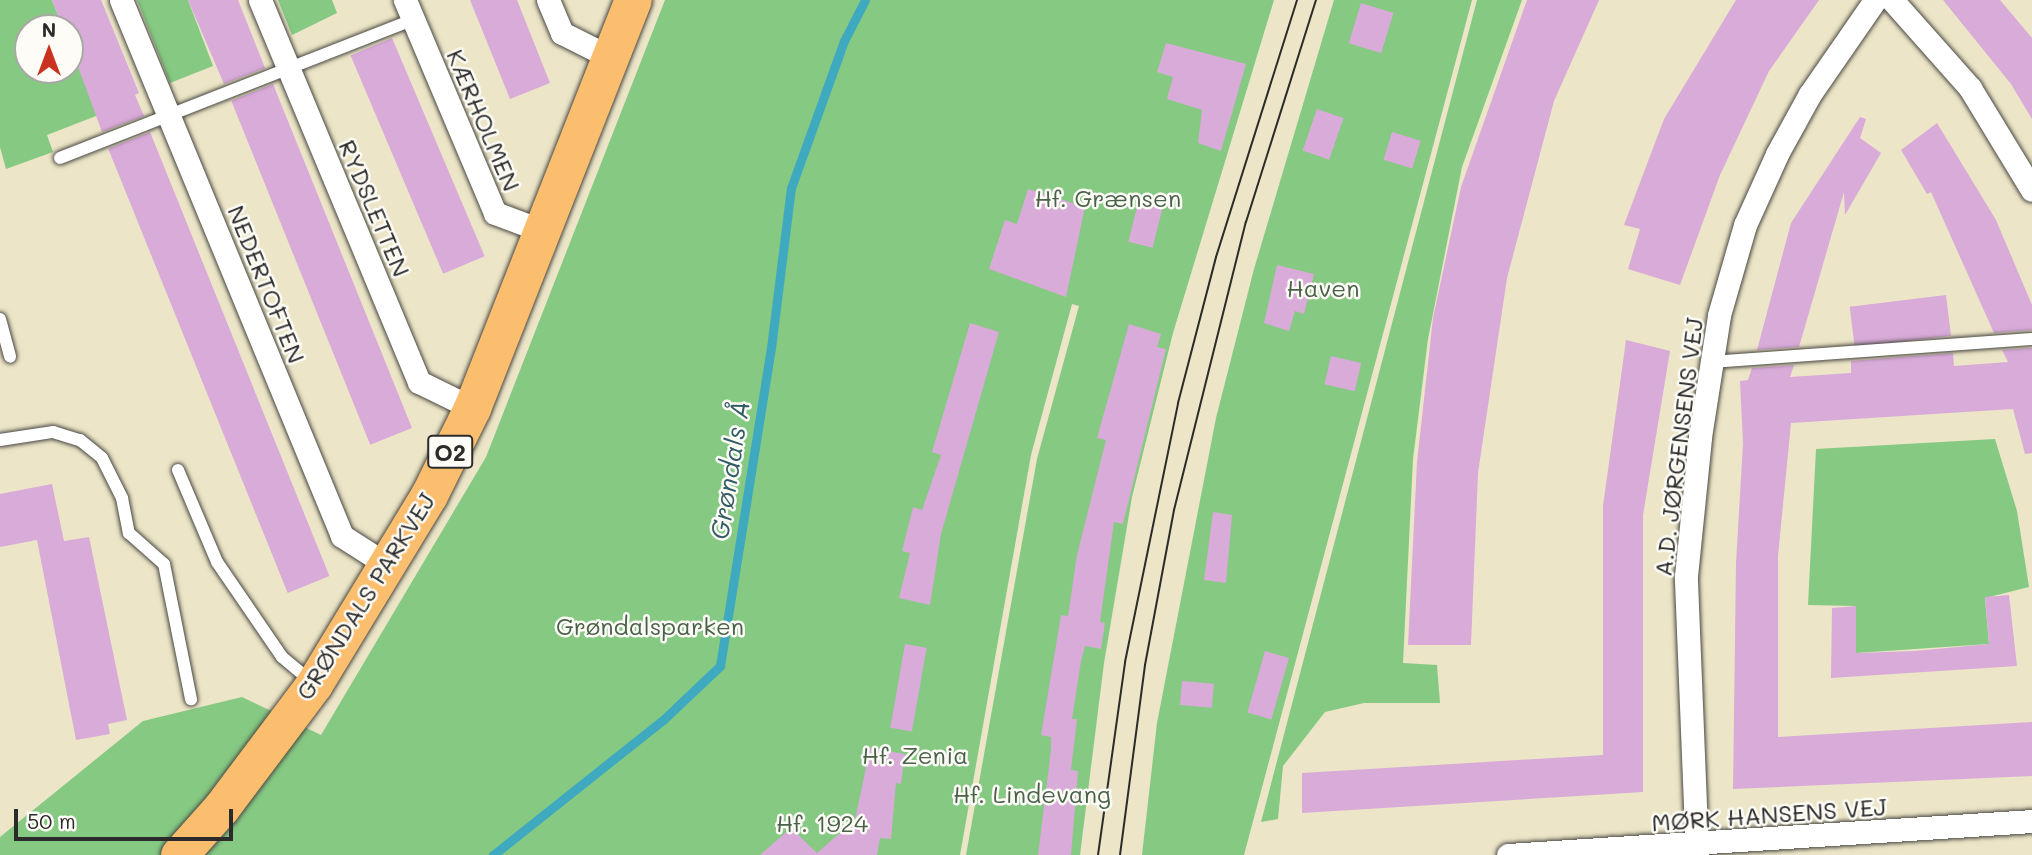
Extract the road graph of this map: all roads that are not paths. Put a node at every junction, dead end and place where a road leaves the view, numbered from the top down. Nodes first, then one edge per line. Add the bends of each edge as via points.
1 (121, 0) edge
2 (260, 0) edge
3 (548, 0) edge
4 (633, 0) edge
5 (1875, 0) edge
6 (1892, 0) edge
7 (409, 10) edge
8 (610, 57) junction
9 (288, 68) junction
10 (169, 115) junction
11 (60, 158) dead end
12 (2032, 190) edge
13 (543, 230) junction
14 (0, 319) edge
15 (2032, 339) edge
16 (10, 356) dead end
17 (1710, 362) junction
18 (472, 408) junction
19 (0, 440) edge
20 (178, 470) dead end
21 (389, 566) junction
22 (314, 684) junction
23 (191, 699) dead end
24 (2032, 821) edge
25 (1696, 850) edge
26 (179, 855) edge
27 (1508, 855) edge

1 - 10 street, NEDERTOFTEN
2 - 9 street, RYDSLETTEN
3 - 8 street via 562,33
4 - 8 main road, GRØNDALS PARKVEJ / O2
5 - 17 street, A.D. JØRGENSENS VEJ via 1810,94 1777,154 1745,225
6 - 12 street via 1970,88
7 - 9 lane
7 - 13 street, KÆRHOLMEN via 495,213
8 - 13 main road, GRØNDALS PARKVEJ / O2
9 - 10 lane
9 - 18 street, RYDSLETTEN via 419,382
10 - 11 lane
10 - 21 street, NEDERTOFTEN via 342,536
13 - 18 main road, GRØNDALS PARKVEJ / O2
14 - 16 lane
15 - 17 lane
17 - 25 street, A.D. JØRGENSENS VEJ via 1686,576
18 - 21 main road, GRØNDALS PARKVEJ / O2
19 - 23 lane via 53,432 80,440 102,458 122,498 129,533 164,564
20 - 22 lane via 217,562 282,657
21 - 22 main road, GRØNDALS PARKVEJ / O2
22 - 26 main road, GRØNDALS PARKVEJ / O2 via 221,808
24 - 25 street, MØRK HANSENS VEJ
25 - 27 street, MØRK HANSENS VEJ

